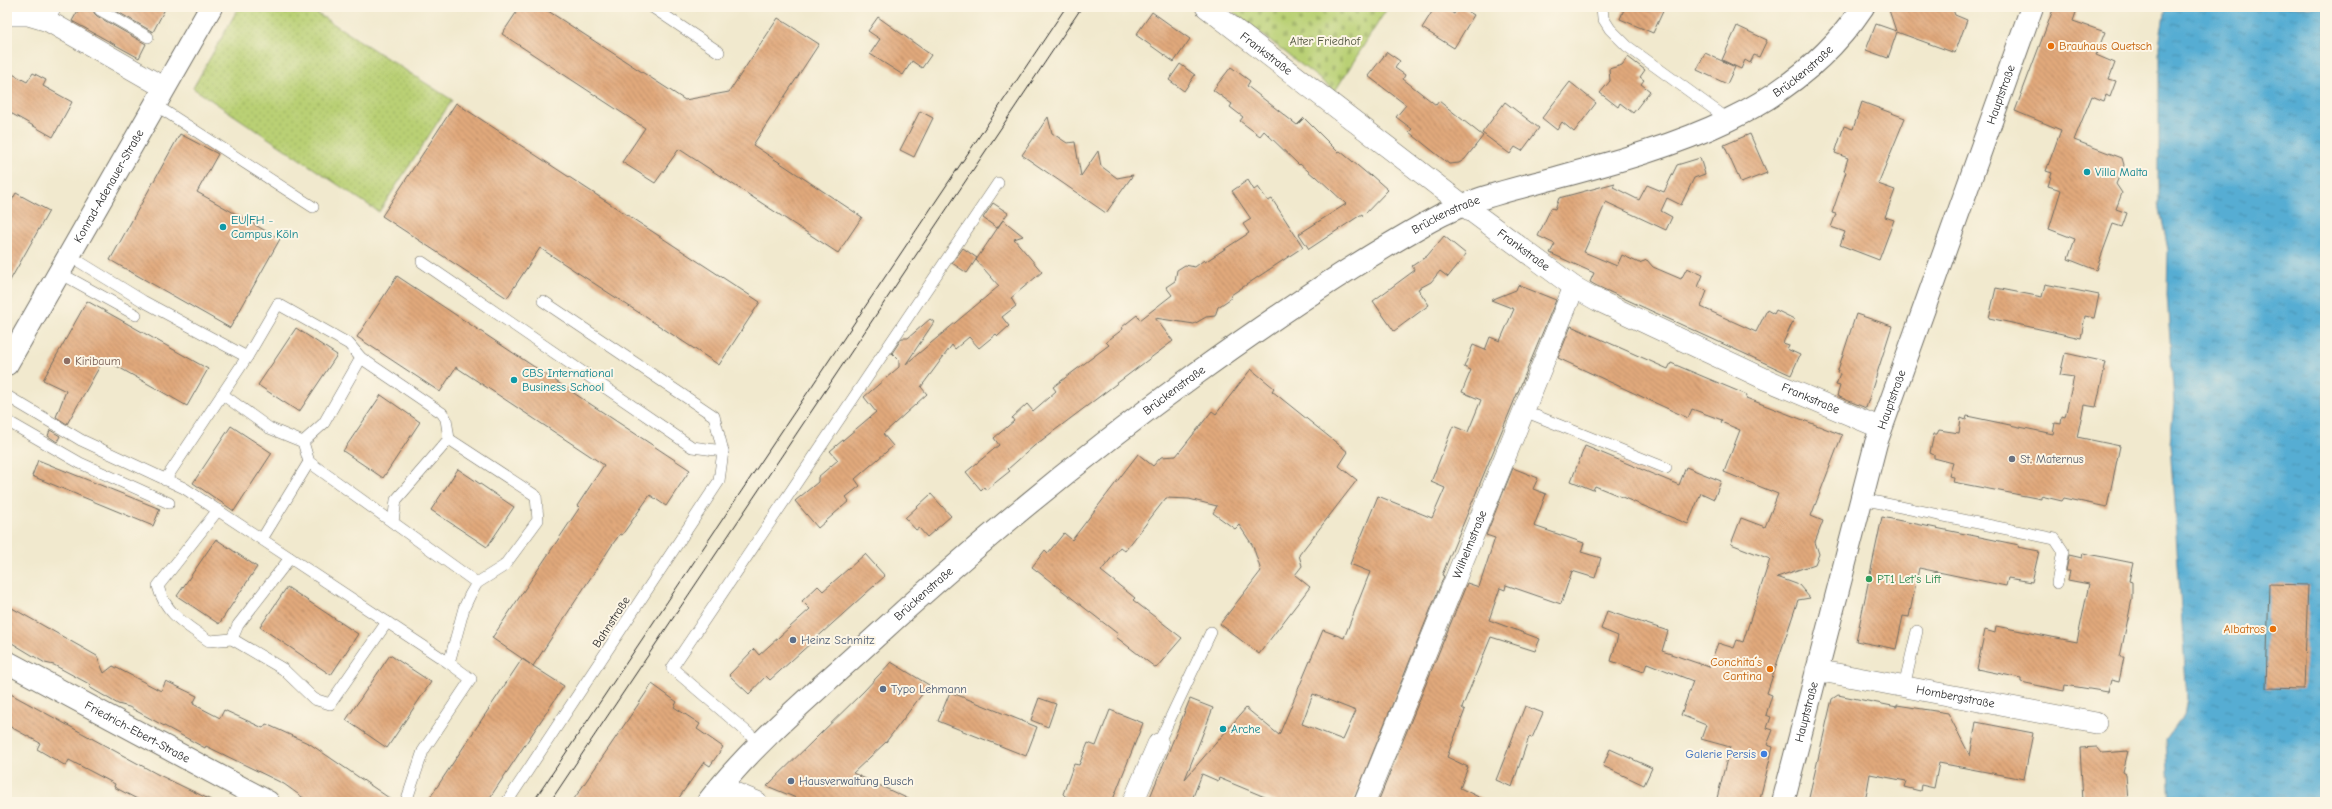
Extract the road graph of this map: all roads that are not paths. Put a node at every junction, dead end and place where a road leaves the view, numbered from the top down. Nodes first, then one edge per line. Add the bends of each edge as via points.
1 (102, 7) edge
2 (210, 7) edge
3 (652, 7) edge
4 (1206, 7) edge
5 (1602, 7) edge
6 (1863, 7) edge
7 (2022, 7) edge
8 (2032, 7) edge
9 (52, 14) edge
10 (7, 15) edge
11 (2024, 31) junction
12 (148, 37) dead end
13 (718, 52) dead end
14 (159, 96) junction
15 (1730, 121) junction
16 (998, 183) dead end
17 (1463, 205) junction
18 (313, 207) dead end
19 (422, 262) dead end
20 (65, 265) junction
21 (1574, 287) junction
22 (543, 301) dead end
23 (136, 315) dead end
24 (247, 357) junction
25 (361, 358) junction
26 (7, 364) edge
27 (222, 394) junction
28 (7, 396) edge
29 (1524, 411) junction
30 (7, 421) edge
31 (1881, 428) junction
32 (449, 439) junction
33 (303, 442) junction
34 (723, 451) junction
35 (309, 462) junction
36 (1666, 468) dead end
37 (165, 480) junction
38 (1862, 499) junction
39 (169, 503) dead end
40 (218, 510) junction
41 (393, 522) junction
42 (262, 539) junction
43 (290, 558) junction
44 (477, 583) junction
45 (2056, 583) dead end
46 (387, 622) junction
47 (1916, 631) dead end
48 (1211, 632) dead end
49 (232, 639) junction
50 (7, 662) edge
51 (449, 662) junction
52 (1816, 670) junction
53 (1904, 687) junction
54 (2096, 724) dead end
55 (761, 744) junction
56 (1158, 744) joint
57 (714, 795) edge
58 (268, 802) edge
59 (406, 802) edge
60 (508, 802) edge
61 (757, 802) edge
62 (1133, 802) edge
63 (1365, 802) edge
64 (1783, 802) edge

1 - 12 lane via 100,10
2 - 14 main road, Konrad-Adenauer-Straße
3 - 13 lane
4 - 17 street, Frankstraße
5 - 15 lane via 1603,18 1610,29 1627,46
6 - 15 main road, Brückenstraße via 1851,25 1812,66 1773,96
7 - 11 main road
8 - 11 main road, Hauptstraße
9 - 10 street
9 - 14 street
11 - 31 main road, Hauptstraße
14 - 18 lane
14 - 20 main road, Konrad-Adenauer-Straße
15 - 17 main road, Brückenstraße via 1682,140
16 - 55 lane via 672,668
17 - 21 street, Frankstraße
17 - 55 main road, Brückenstraße via 1432,219 1282,311 1053,481 932,584
19 - 34 lane via 692,447
20 - 23 lane
20 - 24 lane via 143,301
20 - 26 main road, Konrad-Adenauer-Straße
21 - 29 street, Wilhelmstraße
21 - 31 street, Frankstraße via 1765,379
22 - 34 lane via 714,416
24 - 25 lane via 278,304 349,344
24 - 27 lane
25 - 32 lane via 442,413 446,419
25 - 33 lane via 324,423
27 - 33 lane via 269,428
27 - 37 lane
28 - 37 lane via 81,440
29 - 36 lane
29 - 63 street, Wilhelmstraße
30 - 39 lane via 80,463
31 - 38 main road, Hauptstraße
32 - 41 lane via 396,500
32 - 44 lane via 536,496 539,508 538,520 504,566
33 - 35 lane
34 - 60 lane, Bahnstraße via 719,481
35 - 41 lane
35 - 42 lane
37 - 40 lane via 184,488
38 - 45 lane via 2055,539 2063,551
38 - 52 main road, Hauptstraße
40 - 42 lane
40 - 49 lane via 158,586 161,598 173,616 210,641
41 - 44 lane
42 - 43 lane
43 - 46 lane
43 - 49 lane via 238,626
44 - 51 lane via 464,608
46 - 49 lane via 330,704 314,699 283,669
46 - 51 lane
47 - 53 lane
48 - 56 lane
50 - 58 main road, Friedrich-Ebert-Straße
51 - 59 lane via 472,679 423,750
52 - 53 street, Hombergstraße
52 - 64 main road, Hauptstraße
53 - 54 street, Hombergstraße
55 - 57 main road, Brückenstraße
56 - 62 street
57 - 61 street

